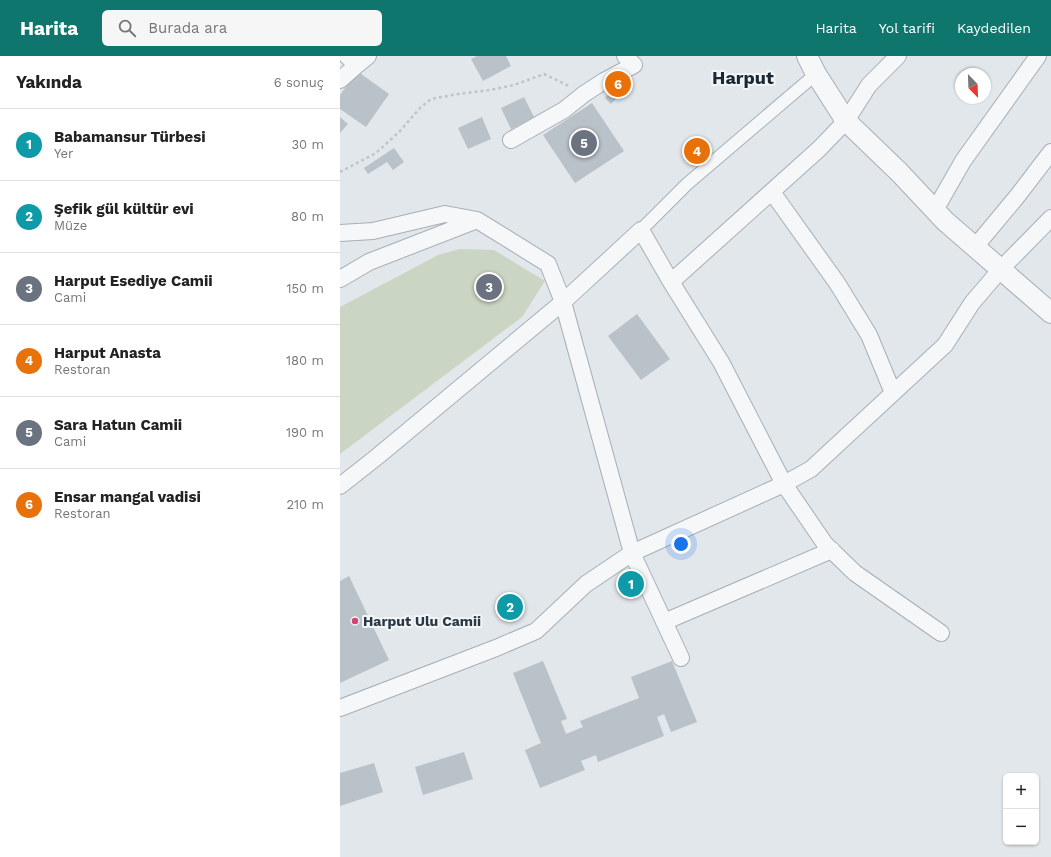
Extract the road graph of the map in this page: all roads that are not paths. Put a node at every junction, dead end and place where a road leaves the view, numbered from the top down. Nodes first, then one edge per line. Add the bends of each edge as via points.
1 (807, 56) edge
2 (898, 56) edge
3 (1038, 56) edge
4 (357, 59) edge
5 (634, 59) edge
6 (816, 74) junction
7 (340, 80) edge
8 (846, 121) junction
9 (510, 140) dead end
10 (1051, 152) edge
11 (772, 192) junction
12 (935, 210) junction
13 (1051, 218) edge
14 (477, 220) junction
15 (641, 230) junction
16 (340, 233) edge
17 (975, 247) junction
18 (1001, 269) junction
19 (340, 279) edge
20 (671, 282) junction
21 (563, 302) junction
22 (1051, 313) edge
23 (893, 393) junction
24 (784, 484) junction
25 (340, 486) edge
26 (832, 550) junction
27 (632, 553) junction
28 (664, 622) junction
29 (941, 634) dead end
30 (681, 658) dead end
31 (340, 708) edge

1 - 6 street
2 - 8 street via 869,85
3 - 12 street via 963,161
4 - 7 street
5 - 9 street via 564,110
6 - 8 street
6 - 15 street via 687,184
8 - 11 street
8 - 12 street
10 - 17 street
11 - 20 street
11 - 23 street via 837,283 869,335
12 - 17 street
13 - 18 street
14 - 16 street via 445,214 373,231
14 - 19 street via 369,262
14 - 21 street via 548,264
15 - 20 street
15 - 21 street
17 - 18 street
18 - 22 street
18 - 23 street via 972,303 945,345
20 - 24 street via 721,362
21 - 25 street
21 - 27 street
23 - 24 street via 811,469
24 - 26 street via 825,544
24 - 27 street
26 - 28 street
26 - 29 street via 855,573
27 - 28 street
27 - 31 street via 586,584 536,631
28 - 30 street

